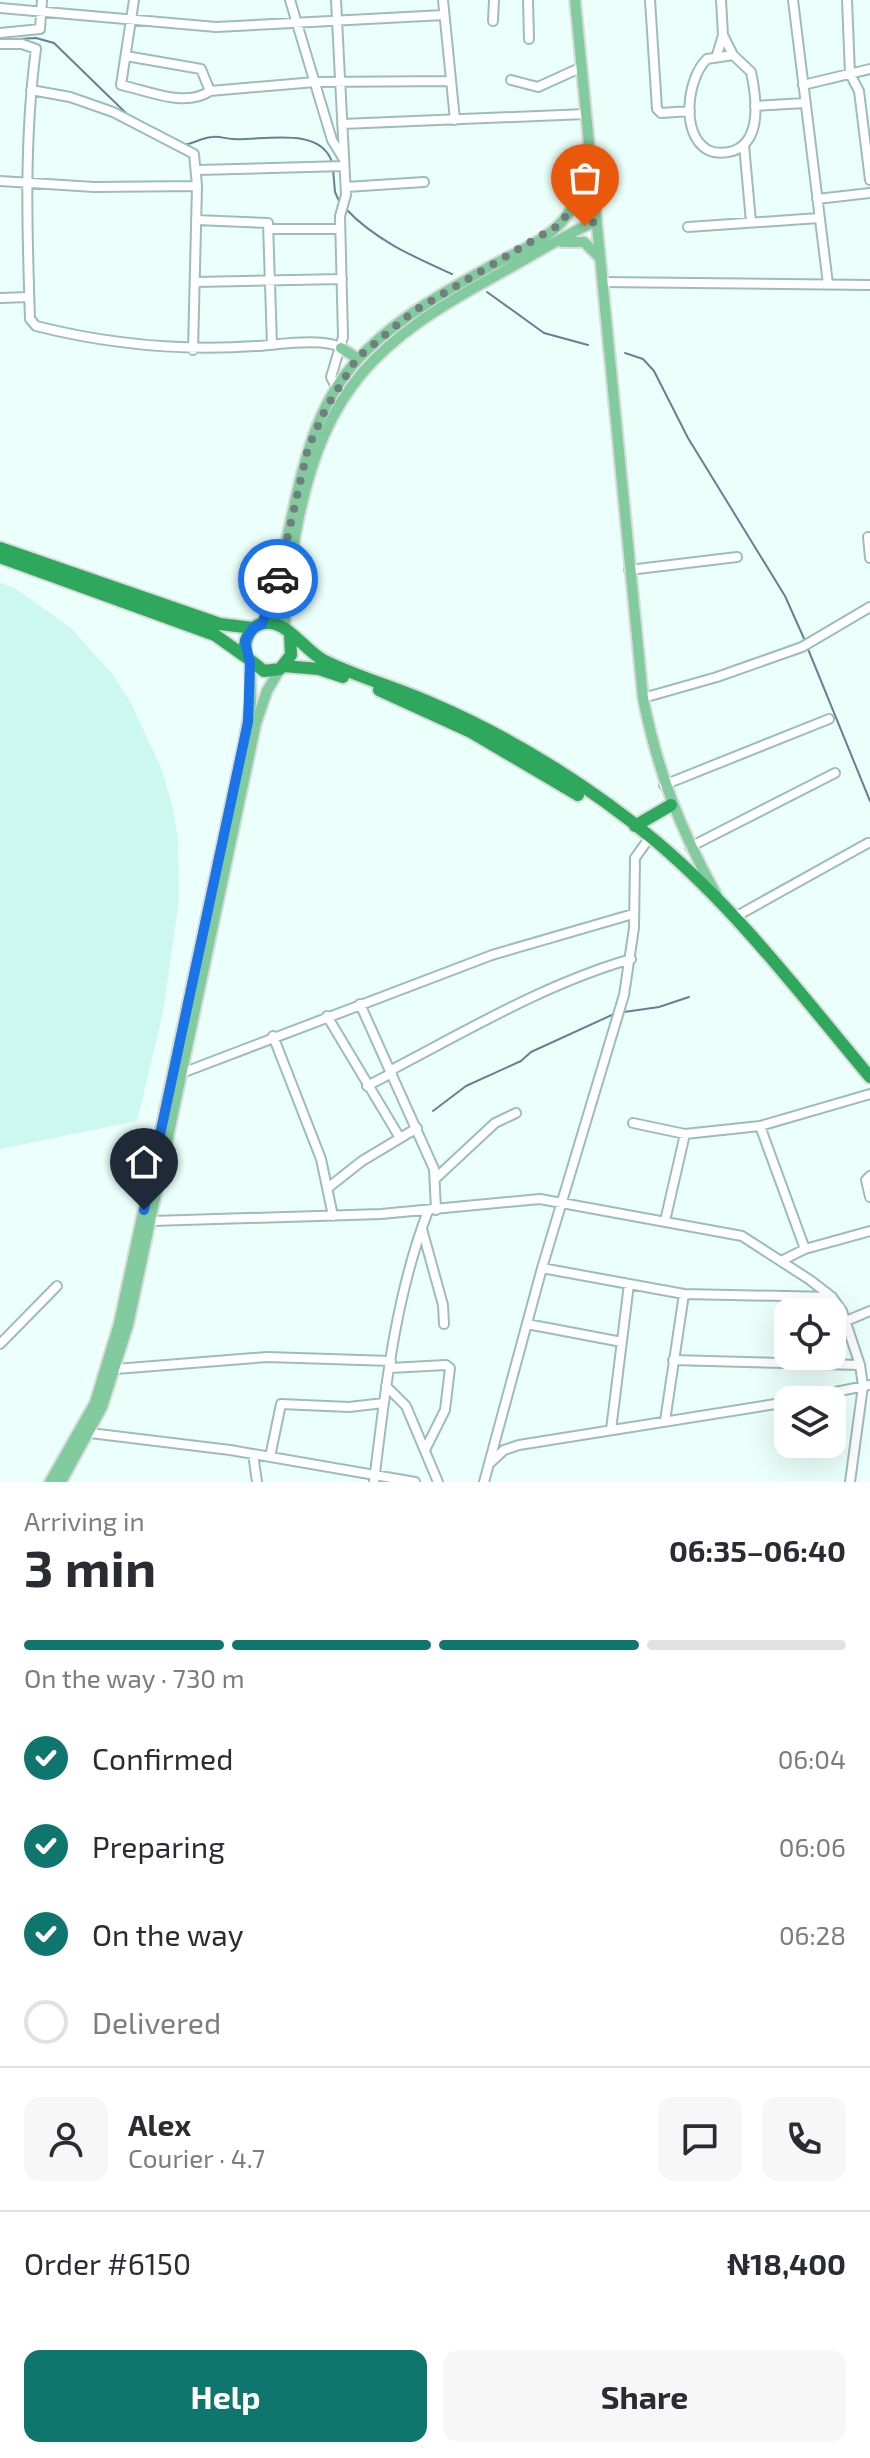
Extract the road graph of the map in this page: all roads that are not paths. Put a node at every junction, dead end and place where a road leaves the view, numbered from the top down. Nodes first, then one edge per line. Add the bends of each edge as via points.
1 (134, 0) edge
2 (290, 0) edge
3 (336, 0) edge
4 (443, 0) edge
5 (494, 0) edge
6 (528, 0) edge
7 (575, 0) edge
8 (650, 0) edge
9 (721, 0) edge
10 (793, 0) edge
11 (847, 0) edge
12 (42, 4) edge
13 (0, 8) edge
14 (444, 15) junction
15 (337, 19) junction
16 (131, 21) junction
17 (297, 21) junction
18 (493, 21) dead end
19 (0, 33) edge
20 (723, 35) junction
21 (529, 39) dead end
22 (0, 44) edge
23 (717, 55) junction
24 (733, 55) junction
25 (126, 56) junction
26 (582, 67) junction
27 (870, 69) edge
28 (850, 74) junction
29 (511, 80) dead end
30 (340, 81) junction
31 (451, 81) junction
32 (315, 82) junction
33 (803, 85) junction
34 (31, 90) junction
35 (210, 91) junction
36 (805, 103) junction
37 (755, 106) junction
38 (690, 111) junction
39 (586, 114) junction
40 (455, 120) junction
41 (342, 124) junction
42 (744, 145) junction
43 (590, 159) junction
44 (339, 165) junction
45 (197, 170) junction
46 (870, 180) edge
47 (0, 181) edge
48 (424, 182) dead end
49 (29, 183) junction
50 (197, 186) junction
51 (346, 187) junction
52 (870, 193) edge
53 (817, 199) junction
54 (819, 218) junction
55 (196, 220) junction
56 (596, 221) junction
57 (751, 222) junction
58 (688, 227) dead end
59 (270, 229) junction
60 (340, 229) junction
61 (553, 244) junction
62 (600, 258) junction
63 (342, 279) junction
64 (269, 281) junction
65 (195, 282) junction
66 (602, 282) junction
67 (828, 284) junction
68 (870, 285) edge
69 (29, 297) junction
70 (0, 298) edge
71 (272, 345) junction
72 (341, 348) junction
73 (193, 350) junction
74 (357, 358) junction
75 (337, 389) junction
76 (868, 537) edge
77 (0, 548) edge
78 (0, 557) edge
79 (737, 557) dead end
80 (870, 558) edge
81 (629, 570) junction
82 (870, 607) edge
83 (257, 626) junction
84 (288, 632) junction
85 (248, 660) junction
86 (282, 668) junction
87 (643, 698) junction
88 (829, 719) dead end
89 (835, 773) dead end
90 (664, 785) junction
91 (671, 805) junction
92 (630, 822) junction
93 (650, 837) junction
94 (868, 843) dead end
95 (690, 847) junction
96 (720, 900) junction
97 (633, 914) junction
98 (735, 917) junction
99 (631, 959) junction
100 (360, 1004) junction
101 (327, 1016) junction
102 (273, 1036) junction
103 (392, 1072) junction
104 (182, 1073) junction
105 (870, 1077) edge
106 (367, 1086) junction
107 (870, 1094) edge
108 (516, 1113) dead end
109 (633, 1123) dead end
110 (760, 1126) junction
111 (417, 1128) junction
112 (685, 1134) junction
113 (400, 1138) junction
114 (870, 1176) edge
115 (436, 1178) junction
116 (329, 1187) junction
117 (870, 1197) edge
118 (562, 1201) junction
119 (432, 1210) junction
120 (333, 1216) junction
121 (152, 1221) junction
122 (665, 1221) junction
123 (421, 1228) junction
124 (870, 1231) edge
125 (805, 1249) junction
126 (781, 1261) junction
127 (542, 1268) junction
128 (629, 1284) junction
129 (57, 1286) dead end
130 (684, 1294) junction
131 (832, 1297) joint
132 (870, 1311) edge
133 (846, 1321) joint
134 (444, 1324) dead end
135 (527, 1324) junction
136 (622, 1342) junction
137 (0, 1344) edge
138 (673, 1360) junction
139 (390, 1364) junction
140 (860, 1365) junction
141 (116, 1369) junction
142 (386, 1386) junction
143 (867, 1386) edge
144 (846, 1390) edge
145 (384, 1403) junction
146 (774, 1404) edge
147 (665, 1421) junction
148 (611, 1430) junction
149 (90, 1433) junction
150 (426, 1448) junction
151 (253, 1454) junction
152 (270, 1457) junction
153 (489, 1464) junction
154 (72, 1465) junction
155 (341, 1470) junction
156 (374, 1479) edge
157 (50, 1482) edge
158 (61, 1482) edge
159 (67, 1482) edge
160 (257, 1482) edge
161 (339, 1482) edge
162 (415, 1482) edge
163 (438, 1482) edge
164 (484, 1482) edge
165 (850, 1482) edge

1 - 16 street
2 - 17 street
3 - 15 street
4 - 14 street
5 - 18 street
6 - 21 street
7 - 26 main road
8 - 38 street via 657,109
9 - 20 street
10 - 33 street
11 - 28 street
12 - 13 street
12 - 16 street
12 - 19 street via 40,29
14 - 15 street
14 - 31 street
15 - 17 street
15 - 30 street
16 - 17 street via 216,27
16 - 25 street
17 - 32 street
20 - 23 street
20 - 24 street
22 - 34 street via 36,49
23 - 24 street
23 - 38 street via 697,70
24 - 37 street via 751,72
25 - 35 street via 201,69
25 - 35 street via 121,85 185,99
26 - 29 street via 538,87
26 - 39 main road
27 - 28 street
28 - 33 street
28 - 46 street via 859,91
30 - 31 street
30 - 32 street
30 - 41 street
31 - 40 street
32 - 35 street
32 - 44 street
33 - 36 street
34 - 45 street via 70,97 126,118 194,154
34 - 49 street
36 - 37 street
36 - 53 street
37 - 42 street
38 - 42 street via 706,149 728,152
39 - 40 street
39 - 43 main road
40 - 41 street
41 - 44 street
42 - 57 street
43 - 56 main road
43 - 74 main road via 579,198 559,225 414,311
44 - 45 street
44 - 51 street
45 - 50 street
47 - 49 street
48 - 51 street
49 - 50 street
49 - 69 street
50 - 55 street
51 - 60 street
52 - 53 street
53 - 54 street
54 - 57 street
54 - 67 street
55 - 59 street via 263,221
55 - 65 street
56 - 61 main road
56 - 62 main road
57 - 58 street
59 - 60 street
59 - 64 street
60 - 63 street
61 - 62 main road via 578,240
61 - 84 main road via 422,317 354,382 324,432 307,479 286,578
62 - 66 main road
63 - 64 street
63 - 72 street
64 - 65 street
64 - 71 street
65 - 73 street
66 - 67 street
66 - 81 main road
67 - 68 street
69 - 70 street
69 - 73 street via 30,319 36,326
71 - 72 street
71 - 73 street
72 - 74 main road
72 - 75 street via 331,377
74 - 75 main road
75 - 83 main road via 308,448 279,576
76 - 80 street
77 - 83 highway via 220,624
78 - 85 highway via 215,635
79 - 81 street
81 - 87 main road
82 - 87 street via 807,644
83 - 84 highway via 270,623
83 - 85 highway via 245,641
84 - 86 highway via 293,649
84 - 92 highway via 321,659 432,703 515,745
85 - 86 highway via 264,671
85 - 157 main road via 251,703 244,742 119,1324 95,1403
86 - 92 highway via 331,673 429,712
86 - 104 main road via 256,723
87 - 90 main road
88 - 90 street
89 - 95 street
90 - 91 main road
91 - 92 highway
91 - 95 main road
92 - 93 highway
93 - 96 highway
93 - 97 street via 635,858
94 - 98 street
95 - 96 main road
96 - 98 highway
97 - 99 street
97 - 100 street via 492,955
98 - 105 highway
99 - 103 street via 489,1018
99 - 118 street
100 - 101 street
100 - 103 street
101 - 102 street
101 - 106 street
102 - 104 street
102 - 116 street
103 - 106 street
103 - 111 street
104 - 121 main road
106 - 113 street
107 - 110 street
108 - 115 street via 495,1123
109 - 112 street
110 - 112 street
110 - 125 street
111 - 113 street
111 - 115 street
112 - 122 street
113 - 116 street
114 - 117 street
115 - 119 street
116 - 120 street
118 - 119 street
118 - 122 street
118 - 127 street
119 - 120 street
119 - 123 street
120 - 121 street
121 - 141 main road
122 - 126 street via 742,1236
123 - 134 street
123 - 139 street
124 - 125 street
125 - 126 street
126 - 131 street
127 - 128 street
127 - 135 street
128 - 130 street
128 - 136 street
129 - 137 street
130 - 131 street
130 - 138 street
132 - 133 street
133 - 140 street
135 - 136 street
135 - 153 street
136 - 148 street
138 - 140 street
138 - 147 street
139 - 141 street via 267,1357
139 - 142 street
139 - 150 street via 450,1368 445,1410
140 - 143 street
141 - 149 main road
142 - 145 street
142 - 150 street via 406,1406
143 - 144 street
143 - 165 street
145 - 152 street via 281,1404
145 - 156 street
146 - 147 street
147 - 148 street
148 - 153 street via 519,1445
149 - 151 street
149 - 154 main road
150 - 163 street
151 - 152 street
151 - 160 street
152 - 155 street
153 - 164 street
154 - 158 main road
154 - 159 main road
155 - 156 street
155 - 161 street
156 - 162 street

